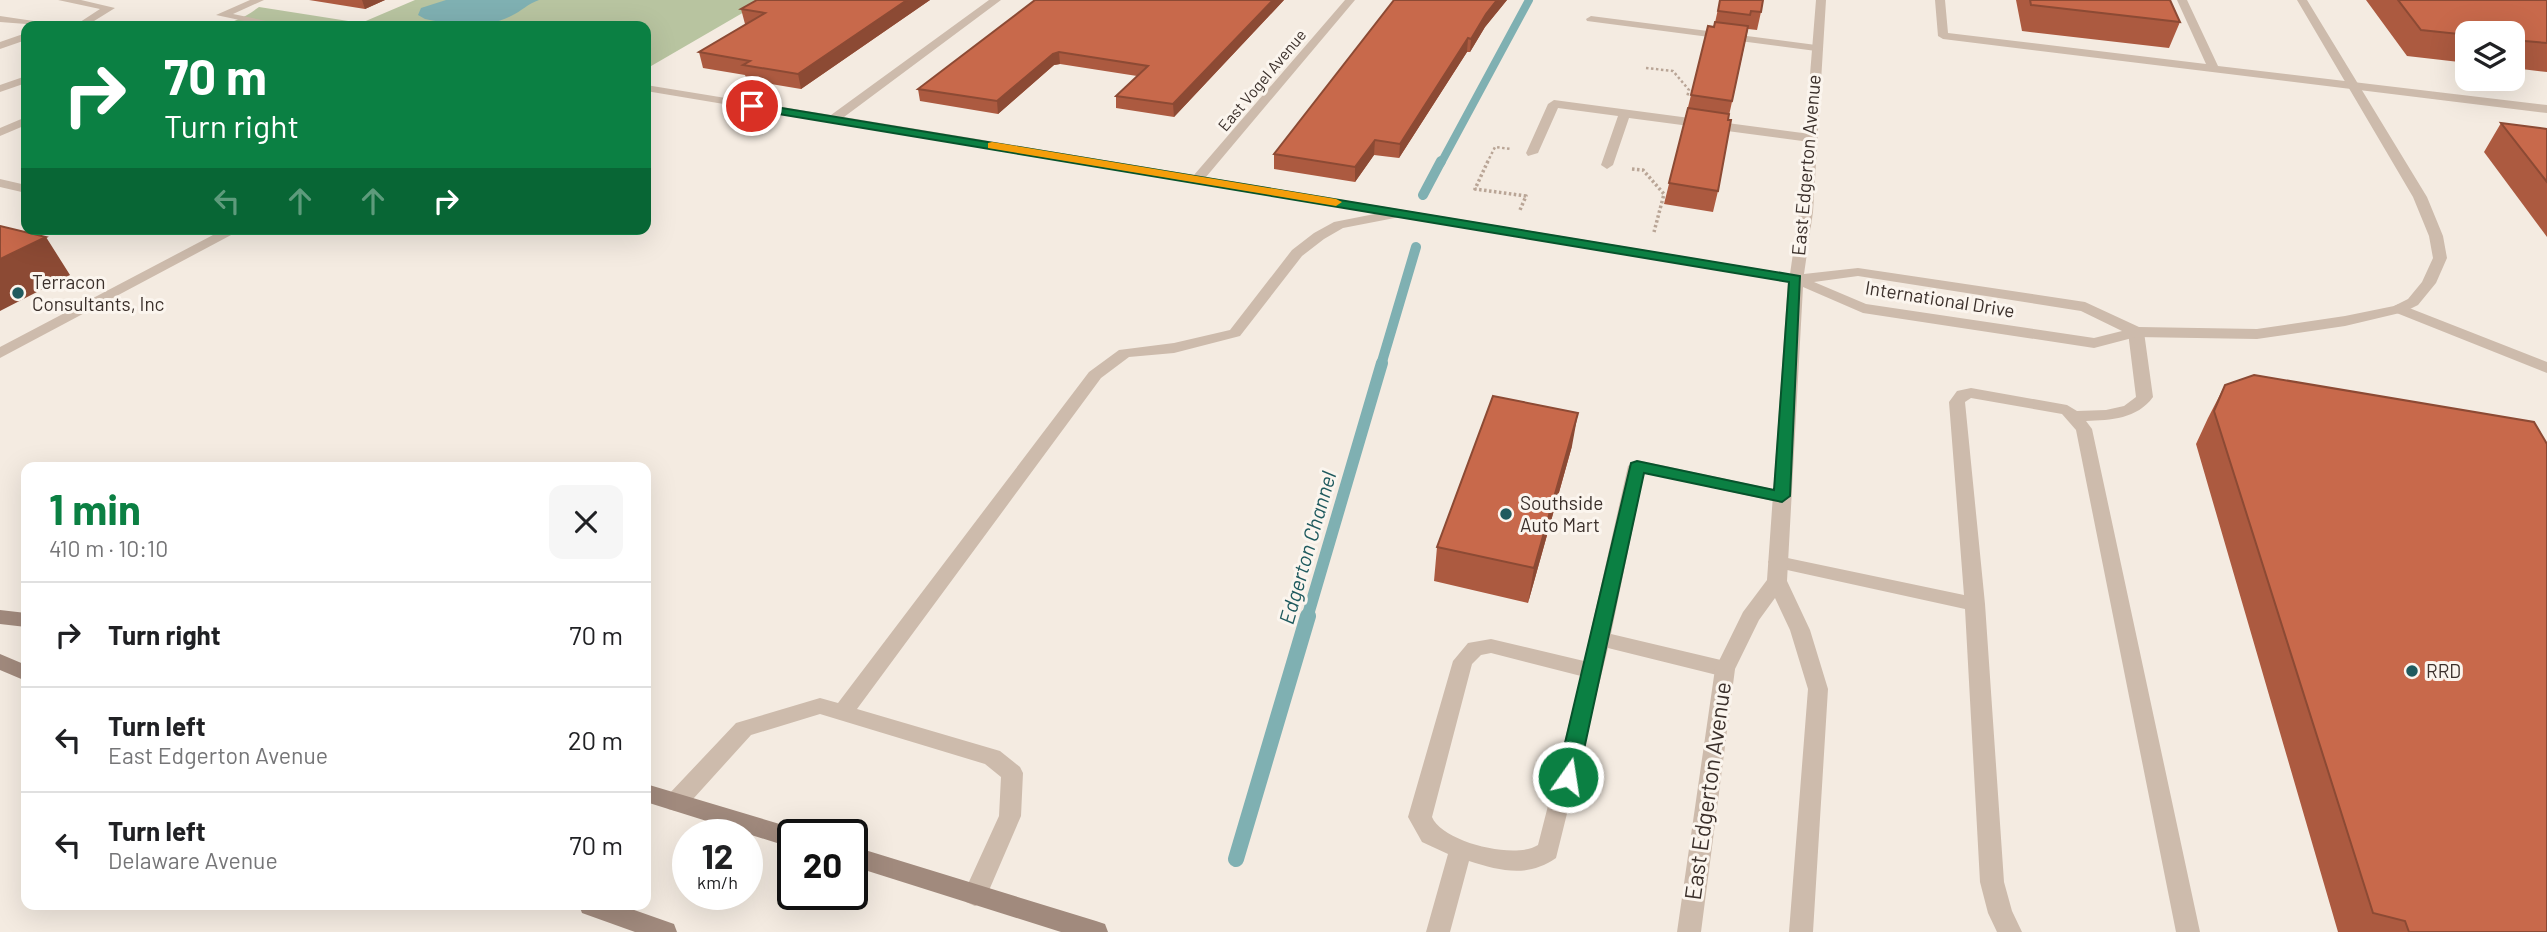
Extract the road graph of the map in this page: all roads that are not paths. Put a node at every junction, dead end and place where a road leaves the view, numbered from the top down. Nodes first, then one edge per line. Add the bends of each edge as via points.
1 (63, 0) edge
2 (259, 0) edge
3 (996, 0) edge
4 (1350, 0) edge
5 (1821, 0) edge
6 (1940, 0) edge
7 (2182, 0) edge
8 (2302, 0) edge
9 (0, 19) edge
10 (1591, 19) dead end
11 (88, 21) edge
12 (256, 21) edge
13 (21, 22) edge
14 (21, 38) edge
15 (0, 46) edge
16 (1816, 48) junction
17 (2214, 69) junction
18 (21, 81) edge
19 (2353, 86) junction
20 (0, 89) edge
21 (651, 89) edge
22 (2547, 109) edge
23 (1625, 113) junction
24 (832, 120) junction
25 (21, 123) edge
26 (0, 132) edge
27 (1810, 138) junction
28 (1532, 153) dead end
29 (1607, 165) dead end
30 (1198, 179) junction
31 (0, 183) edge
32 (21, 188) edge
33 (1400, 213) junction
34 (224, 235) edge
35 (1796, 279) junction
36 (2399, 309) junction
37 (2136, 332) junction
38 (0, 353) edge
39 (2547, 368) edge
40 (2073, 416) junction
41 (1782, 496) junction
42 (1778, 571) junction
43 (1975, 604) junction
44 (0, 617) edge
45 (21, 619) edge
46 (1600, 639) junction
47 (0, 662) edge
48 (1725, 669) junction
49 (21, 671) edge
50 (1592, 671) junction
51 (843, 712) junction
52 (651, 794) edge
53 (677, 802) junction
54 (777, 833) edge
55 (1461, 849) junction
56 (868, 861) edge
57 (975, 895) junction
58 (604, 910) edge
59 (661, 931) edge
60 (1096, 932) edge
61 (1437, 932) edge
62 (1689, 932) edge
63 (1801, 932) edge
64 (2010, 932) edge
65 (2188, 932) edge

1 - 11 street via 110,8
2 - 12 street via 221,15
3 - 24 street
4 - 30 street, East Vogel Avenue
5 - 16 street, East Edgerton Avenue
6 - 17 street via 1943,36
7 - 17 street
8 - 19 street, International Drive
9 - 13 street
10 - 16 street
14 - 15 street
16 - 27 street, East Edgerton Avenue
17 - 19 street
18 - 20 street
19 - 22 street
19 - 36 street, International Drive via 2420,197 2438,247 2440,258 2429,283 2413,302
21 - 24 street
23 - 27 street
23 - 28 street via 1554,104
23 - 29 street
24 - 30 street
25 - 26 street
27 - 35 street, East Edgerton Avenue
30 - 33 street
31 - 32 street
33 - 35 street
33 - 51 street via 1339,225 1319,236 1297,253 1236,333 1174,348 1125,353 1095,375
34 - 38 street
35 - 37 street, International Drive via 1858,272 2085,307
35 - 37 street, International Drive via 1863,308 2094,343
35 - 41 street, East Edgerton Avenue
36 - 37 street, International Drive via 2257,334
36 - 39 street
37 - 40 street via 2139,370 2146,388 2142,400 2132,410 2116,414
40 - 43 street via 2054,406 1971,393 1957,402
40 - 65 street via 2084,429
41 - 42 street, East Edgerton Avenue
41 - 46 street via 1637,466
42 - 43 street
42 - 48 street, East Edgerton Avenue
42 - 63 street, East Edgerton Avenue via 1818,689
43 - 64 street via 1992,882
44 - 45 main road
46 - 48 street
46 - 50 street
47 - 49 main road
48 - 62 street, East Edgerton Avenue
50 - 55 street via 1548,851 1536,861 1514,863
50 - 55 street via 1491,646 1475,648 1463,661 1420,817 1425,832 1434,840
51 - 53 street via 820,706 744,729
51 - 57 street via 992,757 1012,774 1010,816
52 - 53 main road
53 - 54 main road
55 - 61 street
56 - 57 main road
57 - 60 main road
58 - 59 main road

